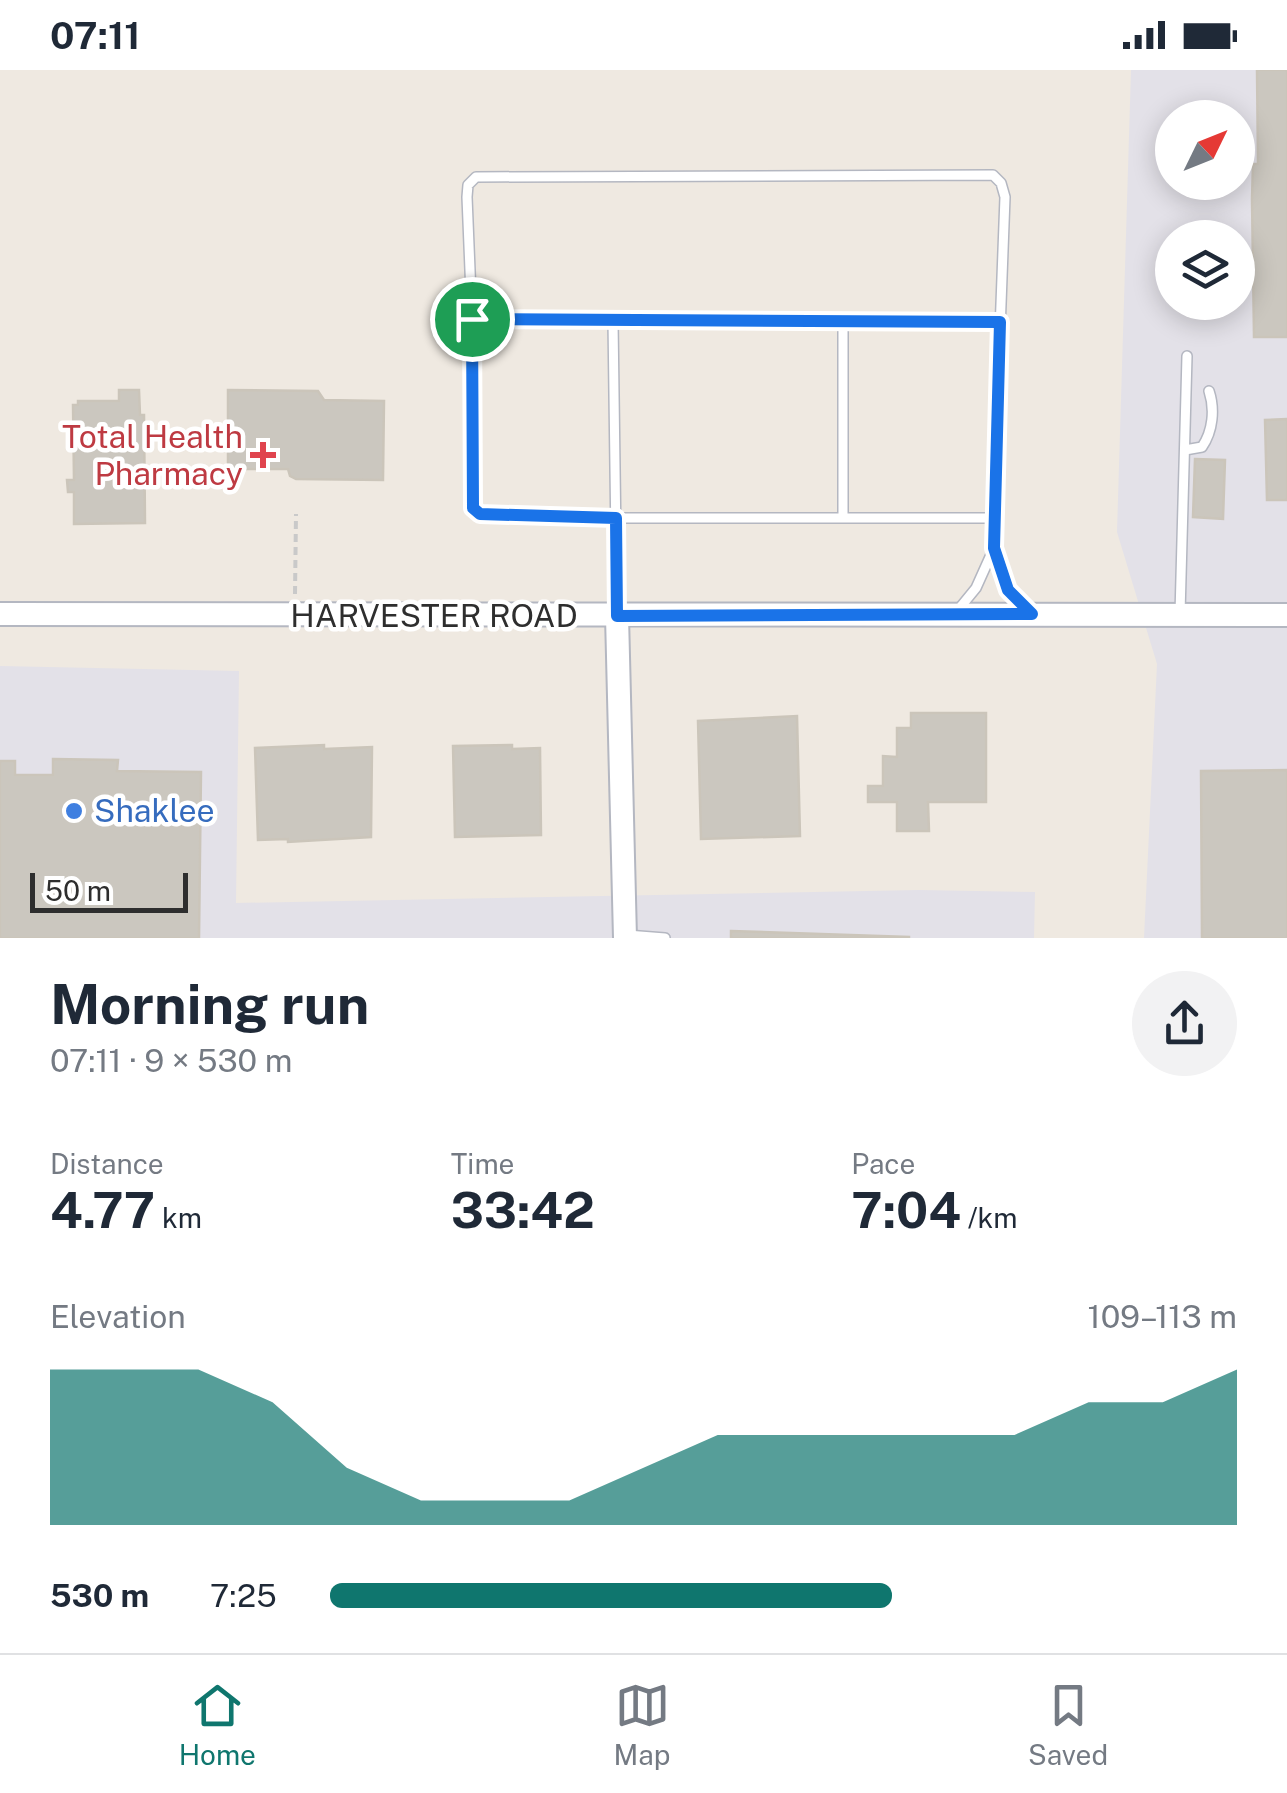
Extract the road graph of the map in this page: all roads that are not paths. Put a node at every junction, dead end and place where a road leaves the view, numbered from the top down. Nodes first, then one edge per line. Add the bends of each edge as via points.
1 (472, 319) junction
2 (614, 321) junction
3 (843, 321) junction
4 (1000, 322) junction
5 (1187, 356) dead end
6 (1209, 391) dead end
7 (1185, 450) junction
8 (616, 518) junction
9 (844, 518) junction
10 (992, 518) junction
11 (994, 548) junction
12 (0, 614) edge
13 (1032, 614) junction
14 (1180, 614) junction
15 (953, 615) junction
16 (1287, 615) edge
17 (617, 616) junction
18 (624, 936) edge
19 (665, 938) edge

1 - 2 lane
1 - 4 lane via 467,197 476,178 993,175 1005,197
1 - 8 lane via 473,508 480,514
2 - 3 lane
2 - 8 lane
3 - 4 lane
3 - 9 lane
4 - 10 lane
5 - 7 lane
6 - 7 lane via 1214,406 1207,439
7 - 14 lane
8 - 9 lane
8 - 17 lane
9 - 10 lane
10 - 11 lane
11 - 13 lane via 1008,590
11 - 15 lane via 976,588
12 - 17 main road, HARVESTER ROAD
13 - 14 main road, HARVESTER ROAD
13 - 15 main road, HARVESTER ROAD
14 - 16 main road, HARVESTER ROAD
15 - 17 main road, HARVESTER ROAD
17 - 18 main road
18 - 19 lane

